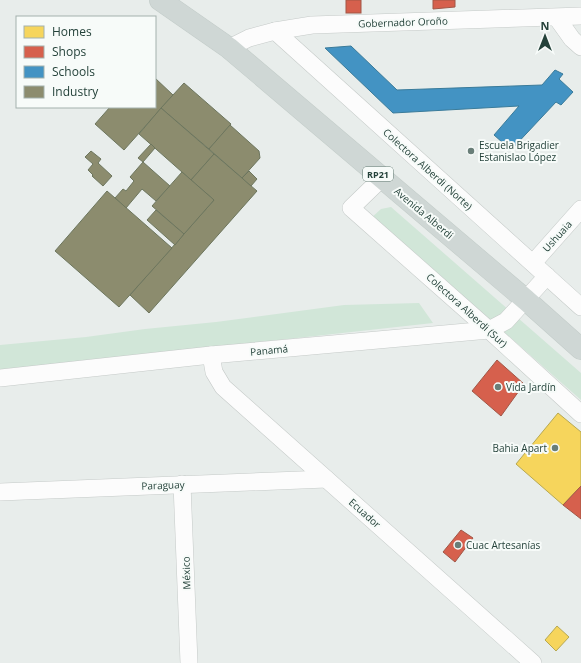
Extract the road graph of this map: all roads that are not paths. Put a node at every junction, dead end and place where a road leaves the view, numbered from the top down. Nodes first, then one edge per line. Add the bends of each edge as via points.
1 (160, 0) edge
2 (184, 0) edge
3 (581, 16) edge
4 (557, 18) junction
5 (275, 31) junction
6 (229, 48) junction
7 (581, 48) edge
8 (382, 178) junction
9 (581, 209) edge
10 (533, 264) junction
11 (547, 276) junction
12 (526, 300) junction
13 (581, 307) edge
14 (489, 330) junction
15 (581, 349) edge
16 (211, 355) junction
17 (0, 378) edge
18 (581, 414) edge
19 (326, 479) junction
20 (182, 484) junction
21 (0, 492) edge
22 (189, 663) edge
23 (533, 663) edge

1 - 6 main road, Avenida Alberdi / RP21
2 - 6 main road, Avenida Alberdi / RP21
3 - 4 street, Gobernador Oroño
4 - 5 street, Gobernador Oroño via 312,25
4 - 7 street
5 - 6 street, Gobernador Oroño via 249,38
5 - 10 street, Colectora Alberdi (Norte)
6 - 8 main road, Avenida Alberdi / RP21
8 - 12 main road, Avenida Alberdi / RP21
8 - 14 street, Colectora Alberdi (Sur) via 351,208
9 - 10 street, Ushuaia
10 - 11 street, Colectora Alberdi (Norte)
11 - 12 street, Panamá
11 - 13 street, Colectora Alberdi (Norte)
12 - 14 street, Panamá via 506,321
12 - 15 main road, Avenida Alberdi / RP21
14 - 16 street, Panamá
14 - 18 street, Colectora Alberdi (Sur)
16 - 17 street, Panamá
16 - 19 street, Ecuador via 214,372 223,387
19 - 20 street, Paraguay
19 - 23 street, Ecuador
20 - 21 street, Paraguay
20 - 22 street, México

